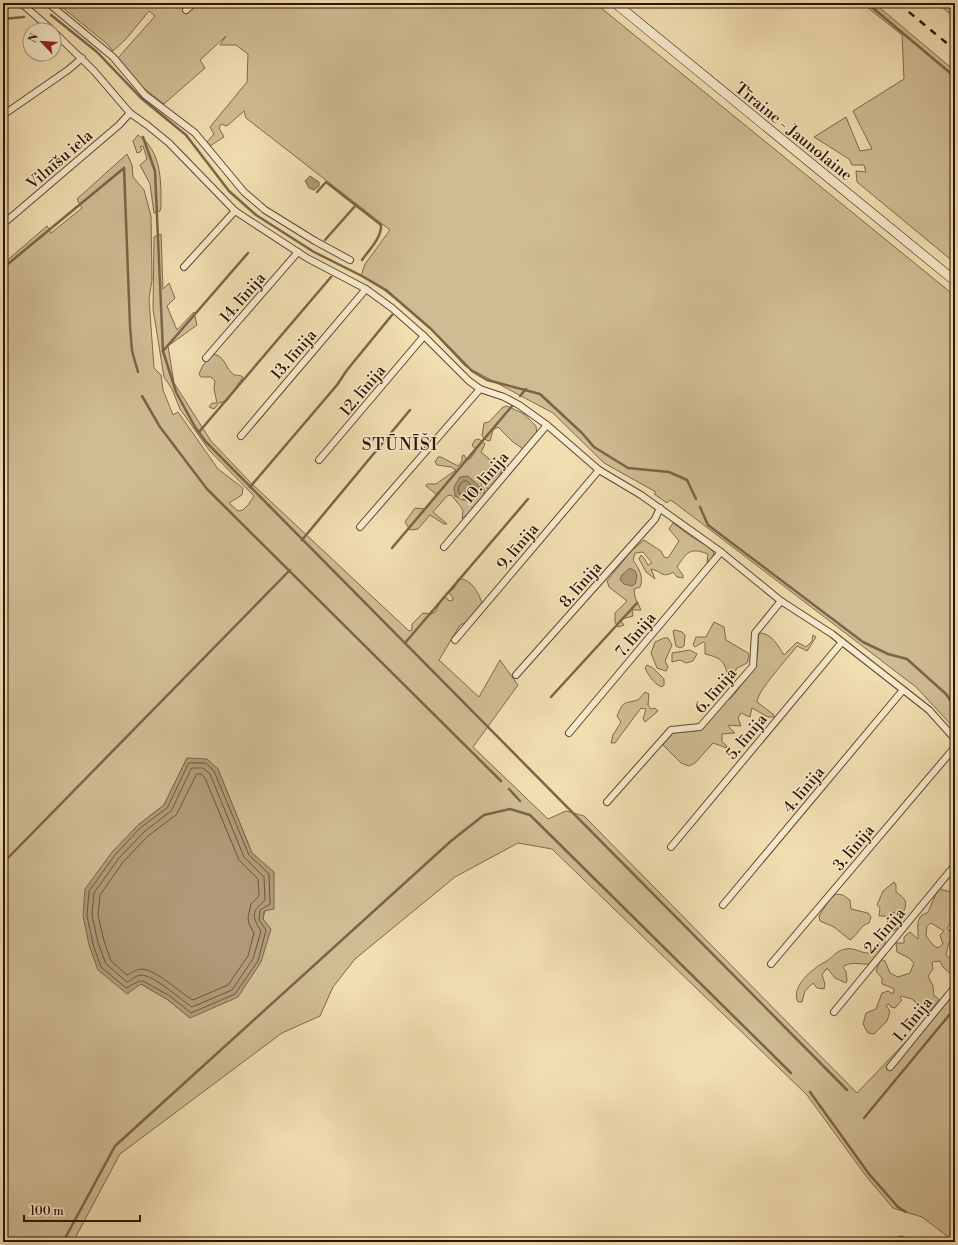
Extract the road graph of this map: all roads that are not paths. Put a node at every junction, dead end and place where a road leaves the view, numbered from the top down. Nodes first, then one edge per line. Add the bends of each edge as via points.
1 (10, 3) edge
2 (21, 3) edge
3 (48, 3) edge
4 (194, 3) edge
5 (615, 3) edge
6 (3, 8) edge
7 (186, 10) dead end
8 (43, 22) edge
9 (62, 39) edge
10 (82, 58) junction
11 (3, 106) edge
12 (130, 113) junction
13 (5, 114) edge
14 (235, 211) junction
15 (3, 224) edge
16 (298, 252) junction
17 (350, 260) dead end
18 (184, 267) dead end
19 (955, 281) edge
20 (366, 289) junction
21 (424, 336) junction
22 (206, 358) dead end
23 (480, 388) junction
24 (547, 425) junction
25 (241, 436) dead end
26 (319, 460) dead end
27 (599, 470) junction
28 (660, 508) junction
29 (360, 527) dead end
30 (444, 547) dead end
31 (721, 552) junction
32 (781, 601) junction
33 (455, 640) dead end
34 (842, 642) junction
35 (516, 675) dead end
36 (903, 690) junction
37 (569, 733) dead end
38 (955, 739) edge
39 (955, 747) edge
40 (607, 802) dead end
41 (671, 847) dead end
42 (955, 865) edge
43 (723, 904) dead end
44 (771, 964) dead end
45 (955, 987) edge
46 (834, 1012) dead end
47 (890, 1067) dead end

1 - 6 street
2 - 8 street
3 - 17 street via 113,56 145,95 195,133 244,192 265,210
4 - 7 street
5 - 19 main road, Tīraine - Jaunolaine
9 - 10 street
10 - 12 street
10 - 13 street
11 - 13 street
12 - 14 street via 169,144
12 - 15 street, Vilnīšu iela
14 - 16 street
14 - 18 street
16 - 20 street
16 - 22 street, 14. līnija
20 - 21 street
20 - 25 street, 13. līnija
21 - 23 street via 469,381
21 - 26 street, 12. līnija
23 - 24 street via 504,396
23 - 29 street
24 - 27 street
24 - 30 street, 10. līnija
27 - 28 street
27 - 33 street, 9. līnija
28 - 31 street
28 - 35 street, 8. līnija via 655,519
31 - 32 street
31 - 37 street, 7. līnija
32 - 34 street
32 - 40 street, 6. līnija via 755,633 753,666 700,727 671,730
34 - 36 street
34 - 41 street, 5. līnija
36 - 38 street via 929,710
36 - 43 street, 4. līnija
39 - 44 street, 3. līnija
42 - 46 street, 2. līnija
45 - 47 street, 1. līnija

